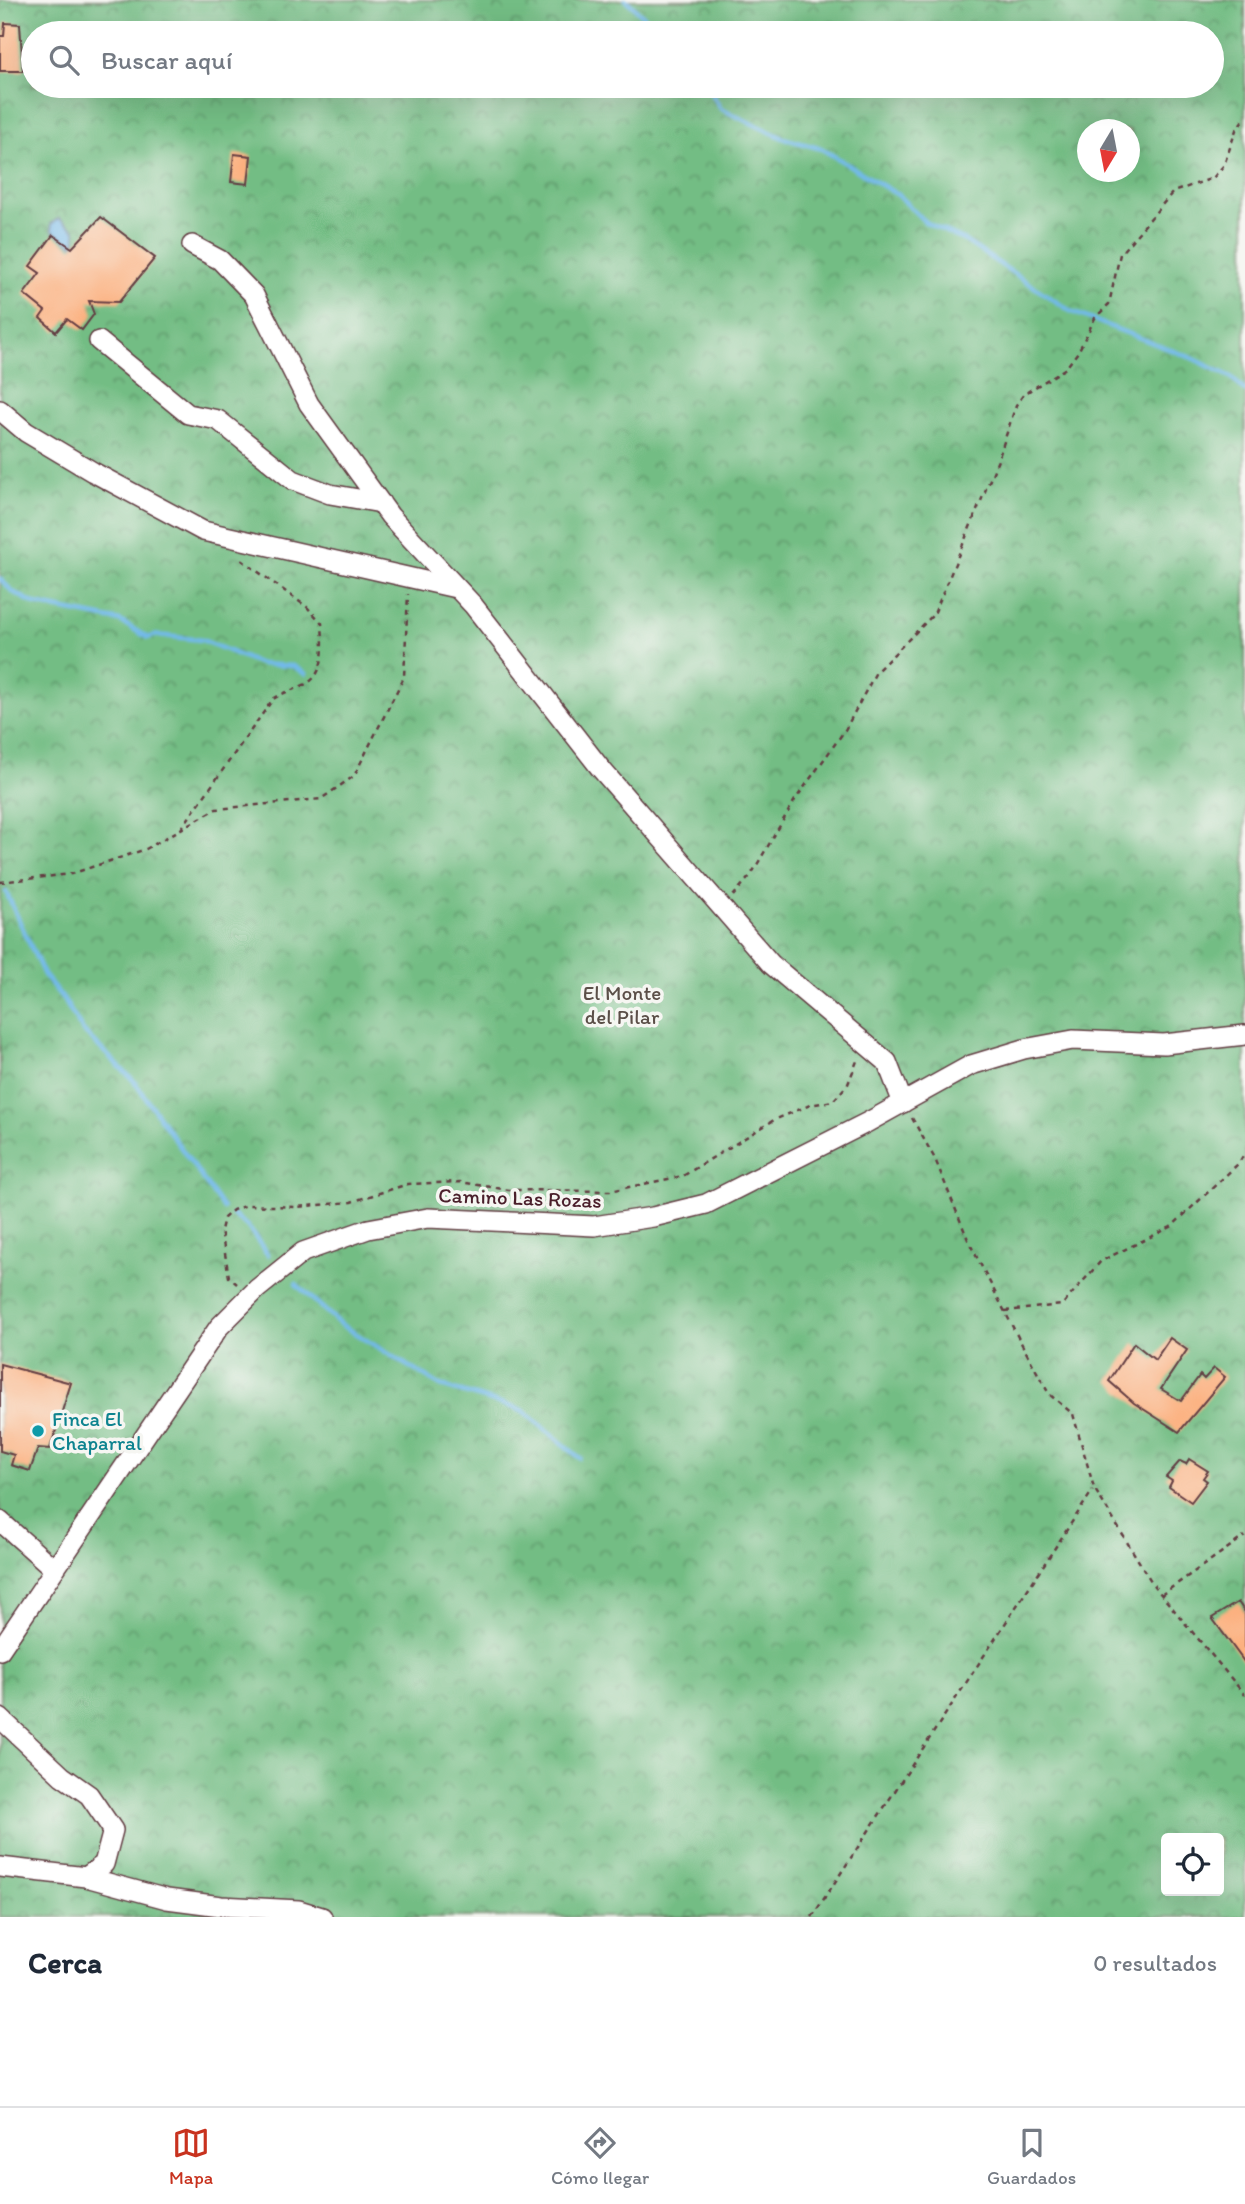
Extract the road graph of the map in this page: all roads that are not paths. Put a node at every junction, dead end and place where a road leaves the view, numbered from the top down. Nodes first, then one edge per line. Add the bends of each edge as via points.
1 (192, 244) dead end
2 (99, 341) dead end
3 (0, 410) edge
4 (381, 503) junction
5 (457, 588) junction
6 (1245, 1035) edge
7 (904, 1102) junction
8 (1, 1525) edge
9 (53, 1568) junction
10 (0, 1650) edge
11 (0, 1718) edge
12 (0, 1867) edge
13 (86, 1877) junction
14 (321, 1917) edge

1 - 4 street via 220,260 254,295 309,404
2 - 4 street via 188,414 218,421 293,480 330,494
3 - 5 street via 26,432 93,472 203,531
4 - 5 street
5 - 7 street via 601,769 771,964 887,1062
6 - 7 street, Camino Las Rozas via 1164,1044 1073,1040 1024,1049 971,1065
7 - 9 street, Camino Las Rozas via 706,1205 594,1226 428,1218 368,1229 303,1252 219,1327
8 - 9 street
9 - 10 street, Camino Las Rozas
11 - 13 street via 89,1795 113,1830 104,1864
12 - 13 street
13 - 14 street via 167,1899 299,1910

